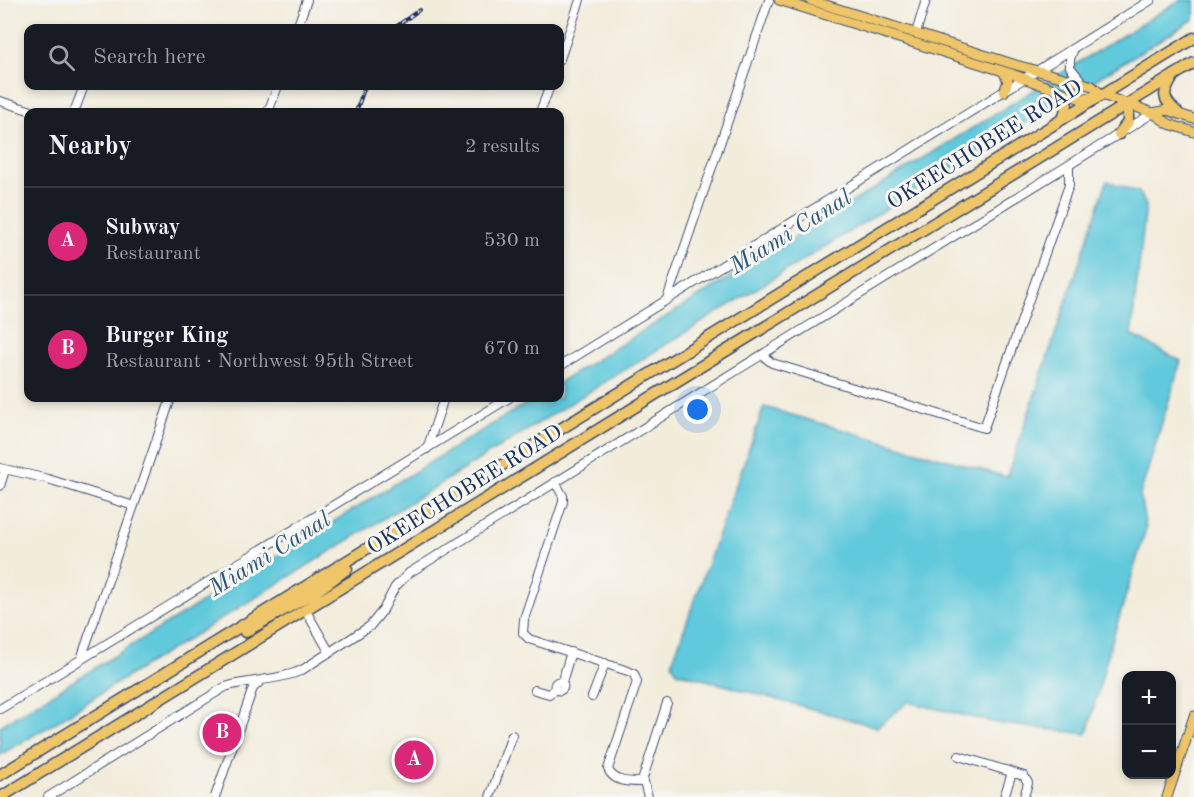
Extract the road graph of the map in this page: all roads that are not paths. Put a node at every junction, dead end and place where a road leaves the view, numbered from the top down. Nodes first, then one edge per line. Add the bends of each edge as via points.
1 (307, 0) edge
2 (580, 0) edge
3 (769, 0) edge
4 (779, 0) edge
5 (810, 0) edge
6 (926, 0) edge
7 (1151, 0) edge
8 (826, 6) edge
9 (298, 24) edge
10 (916, 33) junction
11 (1194, 38) edge
12 (564, 47) edge
13 (1074, 48) junction
14 (1194, 63) edge
15 (1003, 71) junction
16 (1037, 71) junction
17 (1174, 75) junction
18 (1025, 79) junction
19 (1087, 84) junction
20 (82, 90) edge
21 (276, 90) edge
22 (548, 90) edge
23 (1004, 92) junction
24 (1058, 92) joint
25 (1102, 95) junction
26 (1068, 99) junction
27 (0, 101) edge
28 (1128, 104) junction
29 (76, 108) edge
30 (270, 108) edge
31 (542, 108) edge
32 (24, 109) edge
33 (1153, 113) junction
34 (1178, 113) junction
35 (1063, 119) junction
36 (1194, 119) edge
37 (1194, 132) edge
38 (1119, 134) junction
39 (1070, 166) junction
40 (667, 299) junction
41 (762, 355) junction
42 (564, 363) edge
43 (170, 402) edge
44 (443, 402) edge
45 (503, 402) edge
46 (427, 449) junction
47 (3, 469) edge
48 (555, 482) junction
49 (0, 486) edge
50 (134, 506) junction
51 (405, 527) junction
52 (314, 593) junction
53 (284, 610) junction
54 (306, 611) junction
55 (571, 652) junction
56 (330, 653) junction
57 (81, 659) junction
58 (605, 663) junction
59 (179, 667) junction
60 (262, 679) junction
61 (234, 685) junction
62 (536, 690) dead end
63 (592, 697) dead end
64 (248, 701) junction
65 (667, 703) dead end
66 (0, 709) edge
67 (1194, 716) edge
68 (512, 735) dead end
69 (959, 756) dead end
70 (1012, 773) junction
71 (0, 775) edge
72 (643, 782) junction
73 (1, 797) edge
74 (48, 797) edge
75 (215, 797) edge
76 (490, 797) edge
77 (648, 797) edge
78 (1004, 797) edge
79 (1024, 797) edge
80 (1167, 797) edge

1 - 9 street
2 - 12 street
3 - 40 street
4 - 8 main road
5 - 8 main road
6 - 10 street
7 - 13 street
8 - 10 main road
8 - 15 main road
10 - 16 main road
11 - 25 highway, OKEECHOBEE ROAD
13 - 16 street
13 - 19 street via 1070,67
14 - 17 highway, OKEECHOBEE ROAD
15 - 18 main road
15 - 23 main road via 1008,81
16 - 18 street
16 - 19 main road
17 - 28 highway, OKEECHOBEE ROAD
17 - 34 highway via 1165,98
18 - 23 street
18 - 24 main road
19 - 25 main road
20 - 29 street
21 - 30 street
22 - 31 street
23 - 40 street
24 - 26 highway
25 - 26 main road
25 - 28 main road
25 - 35 highway, OKEECHOBEE ROAD
26 - 35 highway
27 - 32 street
28 - 33 main road
28 - 38 highway via 1128,122
28 - 54 highway, OKEECHOBEE ROAD
33 - 34 main road
33 - 37 main road via 1169,124
33 - 38 street
34 - 36 main road
35 - 51 highway, OKEECHOBEE ROAD
38 - 39 street
39 - 41 street
39 - 41 street via 1069,185 984,428 772,363
40 - 42 street
41 - 48 street
43 - 50 street
44 - 46 street
45 - 46 street
46 - 57 street
47 - 49 street
47 - 50 street
48 - 55 street via 563,502 524,619 523,633 529,639
48 - 56 street via 409,573 370,626
50 - 57 street
51 - 52 highway
51 - 59 highway, OKEECHOBEE ROAD
52 - 53 highway
52 - 54 highway via 308,598
53 - 54 highway
53 - 59 highway
54 - 56 street
54 - 73 highway, OKEECHOBEE ROAD
55 - 58 street
55 - 62 street via 563,688
56 - 60 street via 290,675
57 - 66 street
58 - 63 street
58 - 72 street via 628,670 637,681 608,770 619,780
59 - 71 highway, OKEECHOBEE ROAD
60 - 61 street
60 - 64 street
61 - 64 street via 245,689
61 - 74 street via 153,730
64 - 75 street
65 - 72 street
67 - 80 main road
68 - 76 street
69 - 70 street
70 - 78 street
70 - 79 street via 1027,780
72 - 77 street

